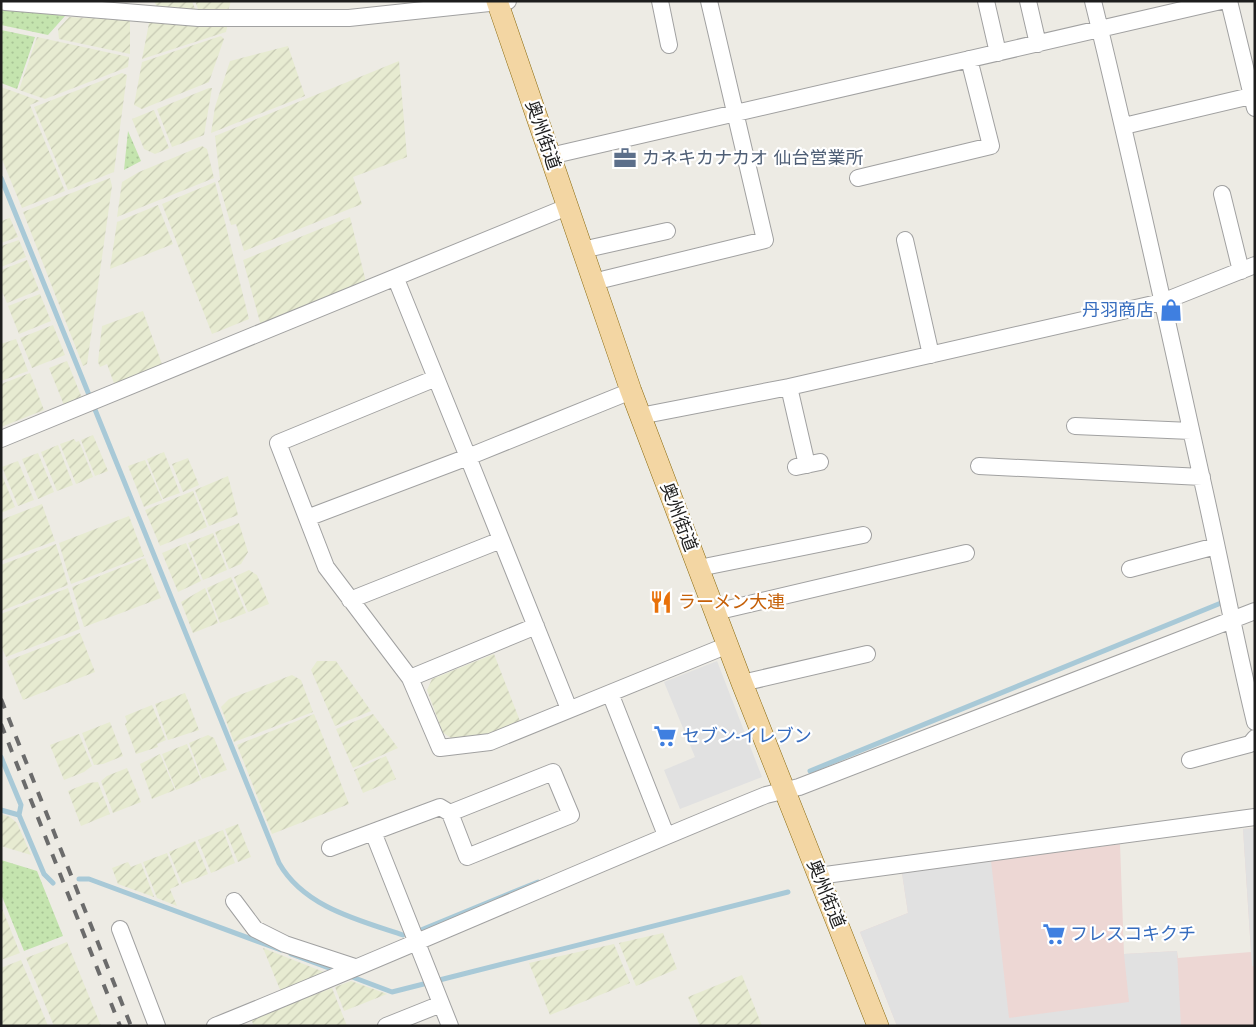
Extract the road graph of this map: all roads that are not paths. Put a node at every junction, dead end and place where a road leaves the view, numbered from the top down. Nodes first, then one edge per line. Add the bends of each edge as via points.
1 (660, 1) edge
2 (709, 1) edge
3 (986, 1) edge
4 (1028, 1) edge
5 (1093, 1) edge
6 (1221, 1) edge
7 (1228, 1) edge
8 (5, 2) edge
9 (501, 2) edge
10 (1184, 6) edge
11 (1100, 29) junction
12 (1038, 44) junction
13 (669, 45) dead end
14 (998, 52) junction
15 (969, 59) junction
16 (1254, 100) edge
17 (734, 114) junction
18 (1124, 126) junction
19 (550, 156) junction
20 (858, 178) dead end
21 (1222, 194) dead end
22 (567, 207) junction
23 (667, 230) dead end
24 (904, 240) dead end
25 (582, 250) junction
26 (1248, 268) edge
27 (396, 279) junction
28 (593, 282) junction
29 (1162, 302) junction
30 (931, 355) junction
31 (436, 378) junction
32 (789, 387) junction
33 (631, 391) junction
34 (640, 416) junction
35 (1075, 426) dead end
36 (1191, 431) junction
37 (1, 440) edge
38 (468, 457) junction
39 (808, 465) dead end
40 (979, 466) dead end
41 (1202, 477) junction
42 (307, 518) junction
43 (863, 535) dead end
44 (502, 540) junction
45 (1216, 546) junction
46 (966, 554) dead end
47 (699, 568) junction
48 (1130, 569) dead end
49 (350, 600) junction
50 (1255, 610) edge
51 (715, 612) junction
52 (1230, 620) junction
53 (536, 626) junction
54 (728, 645) junction
55 (867, 654) dead end
56 (410, 678) junction
57 (742, 683) junction
58 (610, 692) junction
59 (569, 709) junction
60 (1255, 722) edge
61 (1255, 738) edge
62 (1190, 760) dead end
63 (785, 789) junction
64 (450, 813) junction
65 (1255, 817) edge
66 (373, 832) junction
67 (666, 835) junction
68 (330, 848) dead end
69 (818, 876) junction
70 (234, 901) dead end
71 (120, 929) dead end
72 (415, 941) junction
73 (345, 972) junction
74 (441, 1004) junction
75 (157, 1026) edge
76 (214, 1026) edge
77 (386, 1026) edge
78 (450, 1026) edge
79 (878, 1026) edge

1 - 13 street
2 - 17 street
3 - 14 street
4 - 12 street
5 - 11 street
6 - 10 street
7 - 16 street
8 - 9 street via 198,18 349,18
9 - 19 main road, 奥州街道
10 - 11 street
11 - 12 street
11 - 18 street
12 - 14 street
14 - 15 street
15 - 17 street
15 - 20 street via 991,146
16 - 18 street
17 - 19 street
17 - 28 street via 765,240
18 - 29 street
19 - 22 main road, 奥州街道
21 - 26 street
22 - 25 main road, 奥州街道
22 - 27 street
23 - 25 street
24 - 30 street
25 - 28 main road, 奥州街道
26 - 29 street
27 - 31 street
27 - 37 street
28 - 33 main road, 奥州街道
29 - 30 street
29 - 36 street
30 - 32 street
31 - 38 street
31 - 42 street via 278,443
32 - 34 street
32 - 39 street
33 - 34 main road, 奥州街道
33 - 38 street
34 - 47 main road, 奥州街道
35 - 36 street
36 - 41 street
38 - 42 street
38 - 44 street
40 - 41 street
41 - 45 street
42 - 49 street via 326,567
43 - 47 street
44 - 49 street
44 - 53 street
45 - 48 street
45 - 52 street
46 - 51 street
47 - 51 main road, 奥州街道
49 - 56 street
50 - 52 street
51 - 54 main road, 奥州街道
52 - 60 street
52 - 63 street via 806,785
53 - 56 street
53 - 59 street
54 - 57 main road, 奥州街道
54 - 58 street
55 - 57 street
56 - 59 street via 440,748 490,742
57 - 63 main road, 奥州街道
58 - 59 street
58 - 67 street
61 - 62 street via 1250,744
63 - 67 street
63 - 69 main road, 奥州街道
64 - 64 street via 554,772 571,815 467,857
64 - 66 street via 440,807
65 - 69 street
66 - 68 street
66 - 72 street
67 - 72 street
69 - 79 main road, 奥州街道
70 - 73 street via 255,930
71 - 75 street
72 - 73 street
72 - 74 street
73 - 76 street
74 - 77 street
74 - 78 street

